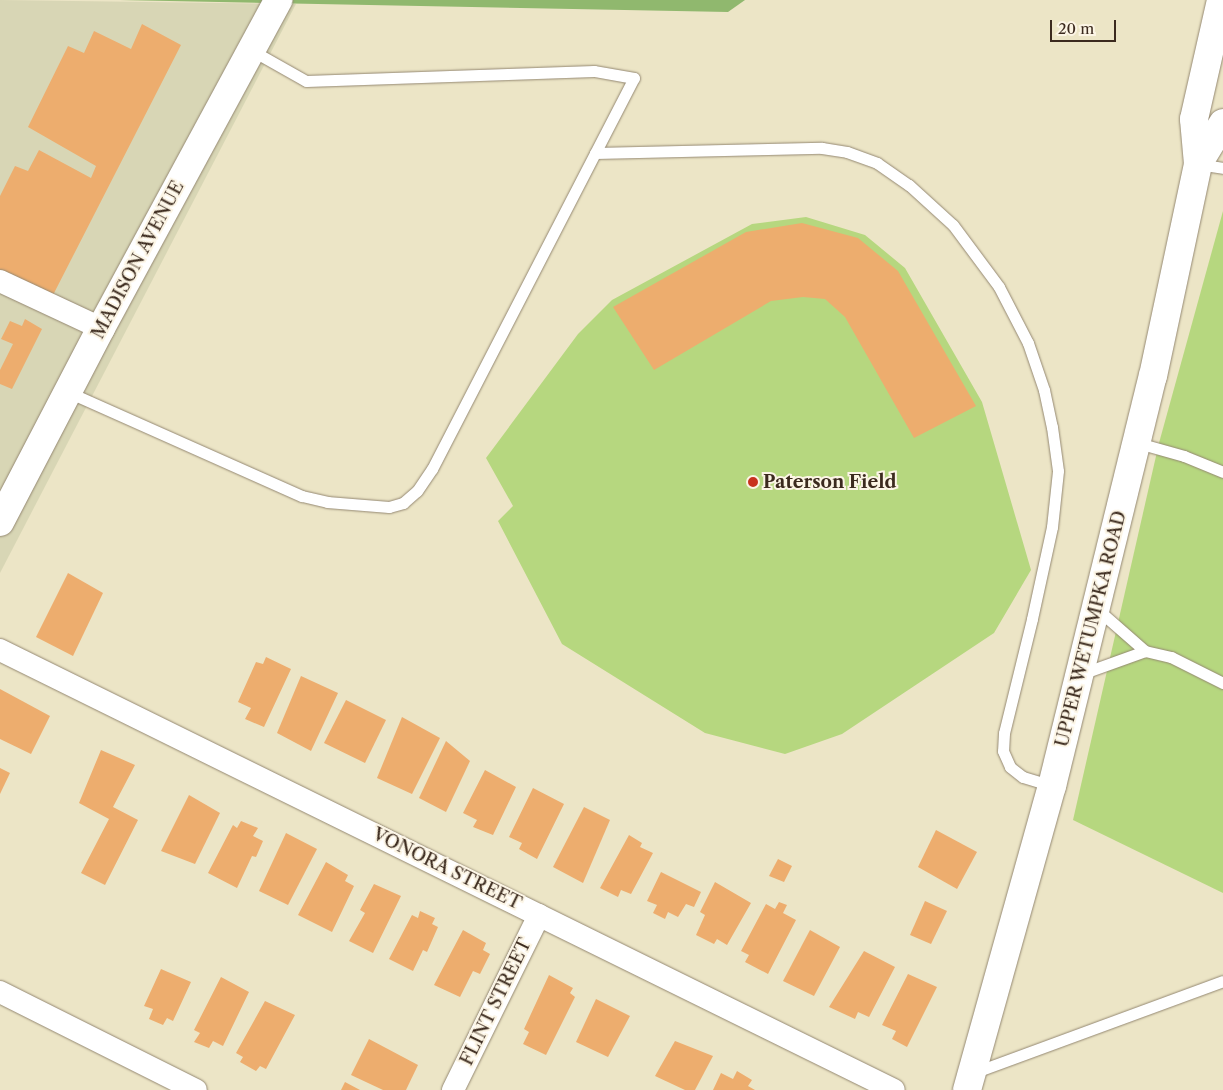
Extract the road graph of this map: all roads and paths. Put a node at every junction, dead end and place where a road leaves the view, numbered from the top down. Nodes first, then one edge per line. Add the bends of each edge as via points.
1 (278, 0) edge
2 (1221, 0) edge
3 (256, 41) junction
4 (1223, 123) edge
5 (595, 153) junction
6 (1211, 166) edge
7 (0, 281) edge
8 (101, 328) junction
9 (68, 392) junction
10 (1138, 443) junction
11 (1223, 472) edge
12 (0, 522) edge
13 (1096, 608) junction
14 (0, 650) edge
15 (1145, 651) junction
16 (1080, 675) junction
17 (1223, 683) edge
18 (1052, 786) junction
19 (539, 915) junction
20 (1223, 981) edge
21 (0, 992) edge
22 (969, 1082) edge
23 (196, 1090) edge
24 (453, 1090) edge
25 (894, 1090) edge

1 - 3 main road, MADISON AVENUE
2 - 6 main road, UPPER WETUMPKA ROAD via 1194,119
3 - 5 lane via 306,81 594,71 634,78
3 - 8 main road, MADISON AVENUE
4 - 6 main road, UPPER WETUMPKA ROAD
5 - 9 lane via 432,469 417,491 403,503 389,507 327,502 302,496
5 - 18 lane via 822,148 847,152 877,163 909,185 953,225 1000,287 1028,343 1044,390 1058,471 1052,527 1004,733 1003,751 1010,767 1023,776
6 - 10 main road, UPPER WETUMPKA ROAD
7 - 8 street
8 - 9 main road, MADISON AVENUE
9 - 12 main road, MADISON AVENUE
10 - 11 lane via 1184,456
10 - 13 main road, UPPER WETUMPKA ROAD
13 - 15 lane
13 - 16 main road, UPPER WETUMPKA ROAD
14 - 19 street, VONORA STREET
15 - 16 lane
15 - 17 lane via 1171,657
16 - 18 main road, UPPER WETUMPKA ROAD
18 - 22 main road, UPPER WETUMPKA ROAD
19 - 24 street, FLINT STREET
19 - 25 street, VONORA STREET
20 - 22 lane
21 - 23 street

